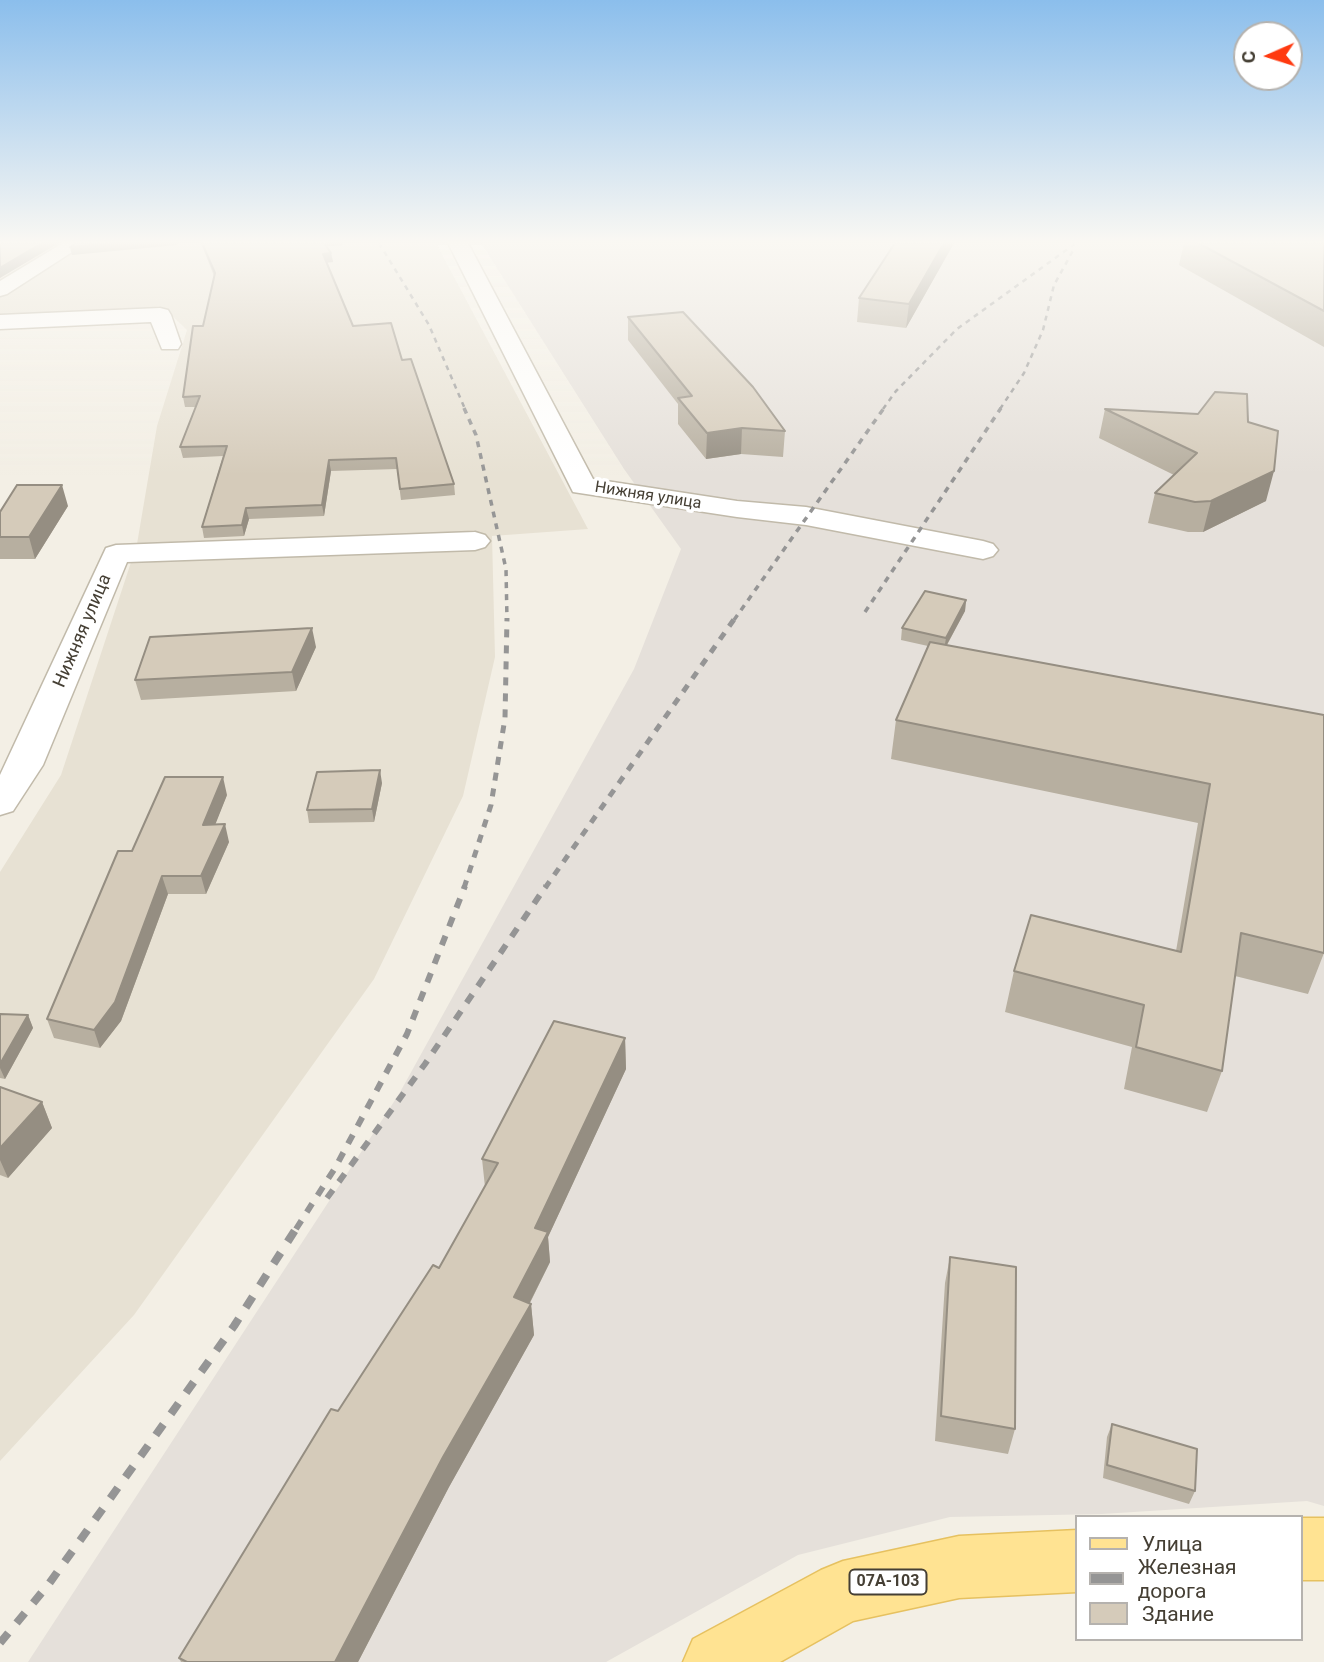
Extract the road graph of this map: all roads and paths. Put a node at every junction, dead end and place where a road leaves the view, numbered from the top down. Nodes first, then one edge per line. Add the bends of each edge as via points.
1 (33, 321) edge
2 (162, 321) edge
3 (498, 321) edge
4 (0, 322) edge
5 (170, 344) dead end
6 (475, 541) dead end
7 (982, 551) dead end
8 (0, 803) edge
9 (1303, 1549) edge
10 (1324, 1549) edge
11 (1076, 1561) edge
12 (716, 1662) edge

1 - 4 street
2 - 5 street
3 - 7 street, Нижняя улица via 583,486 806,516
6 - 8 street, Нижняя улица via 116,554 25,765
9 - 10 main road
11 - 12 main road, 07А-103 via 959,1567 843,1592

